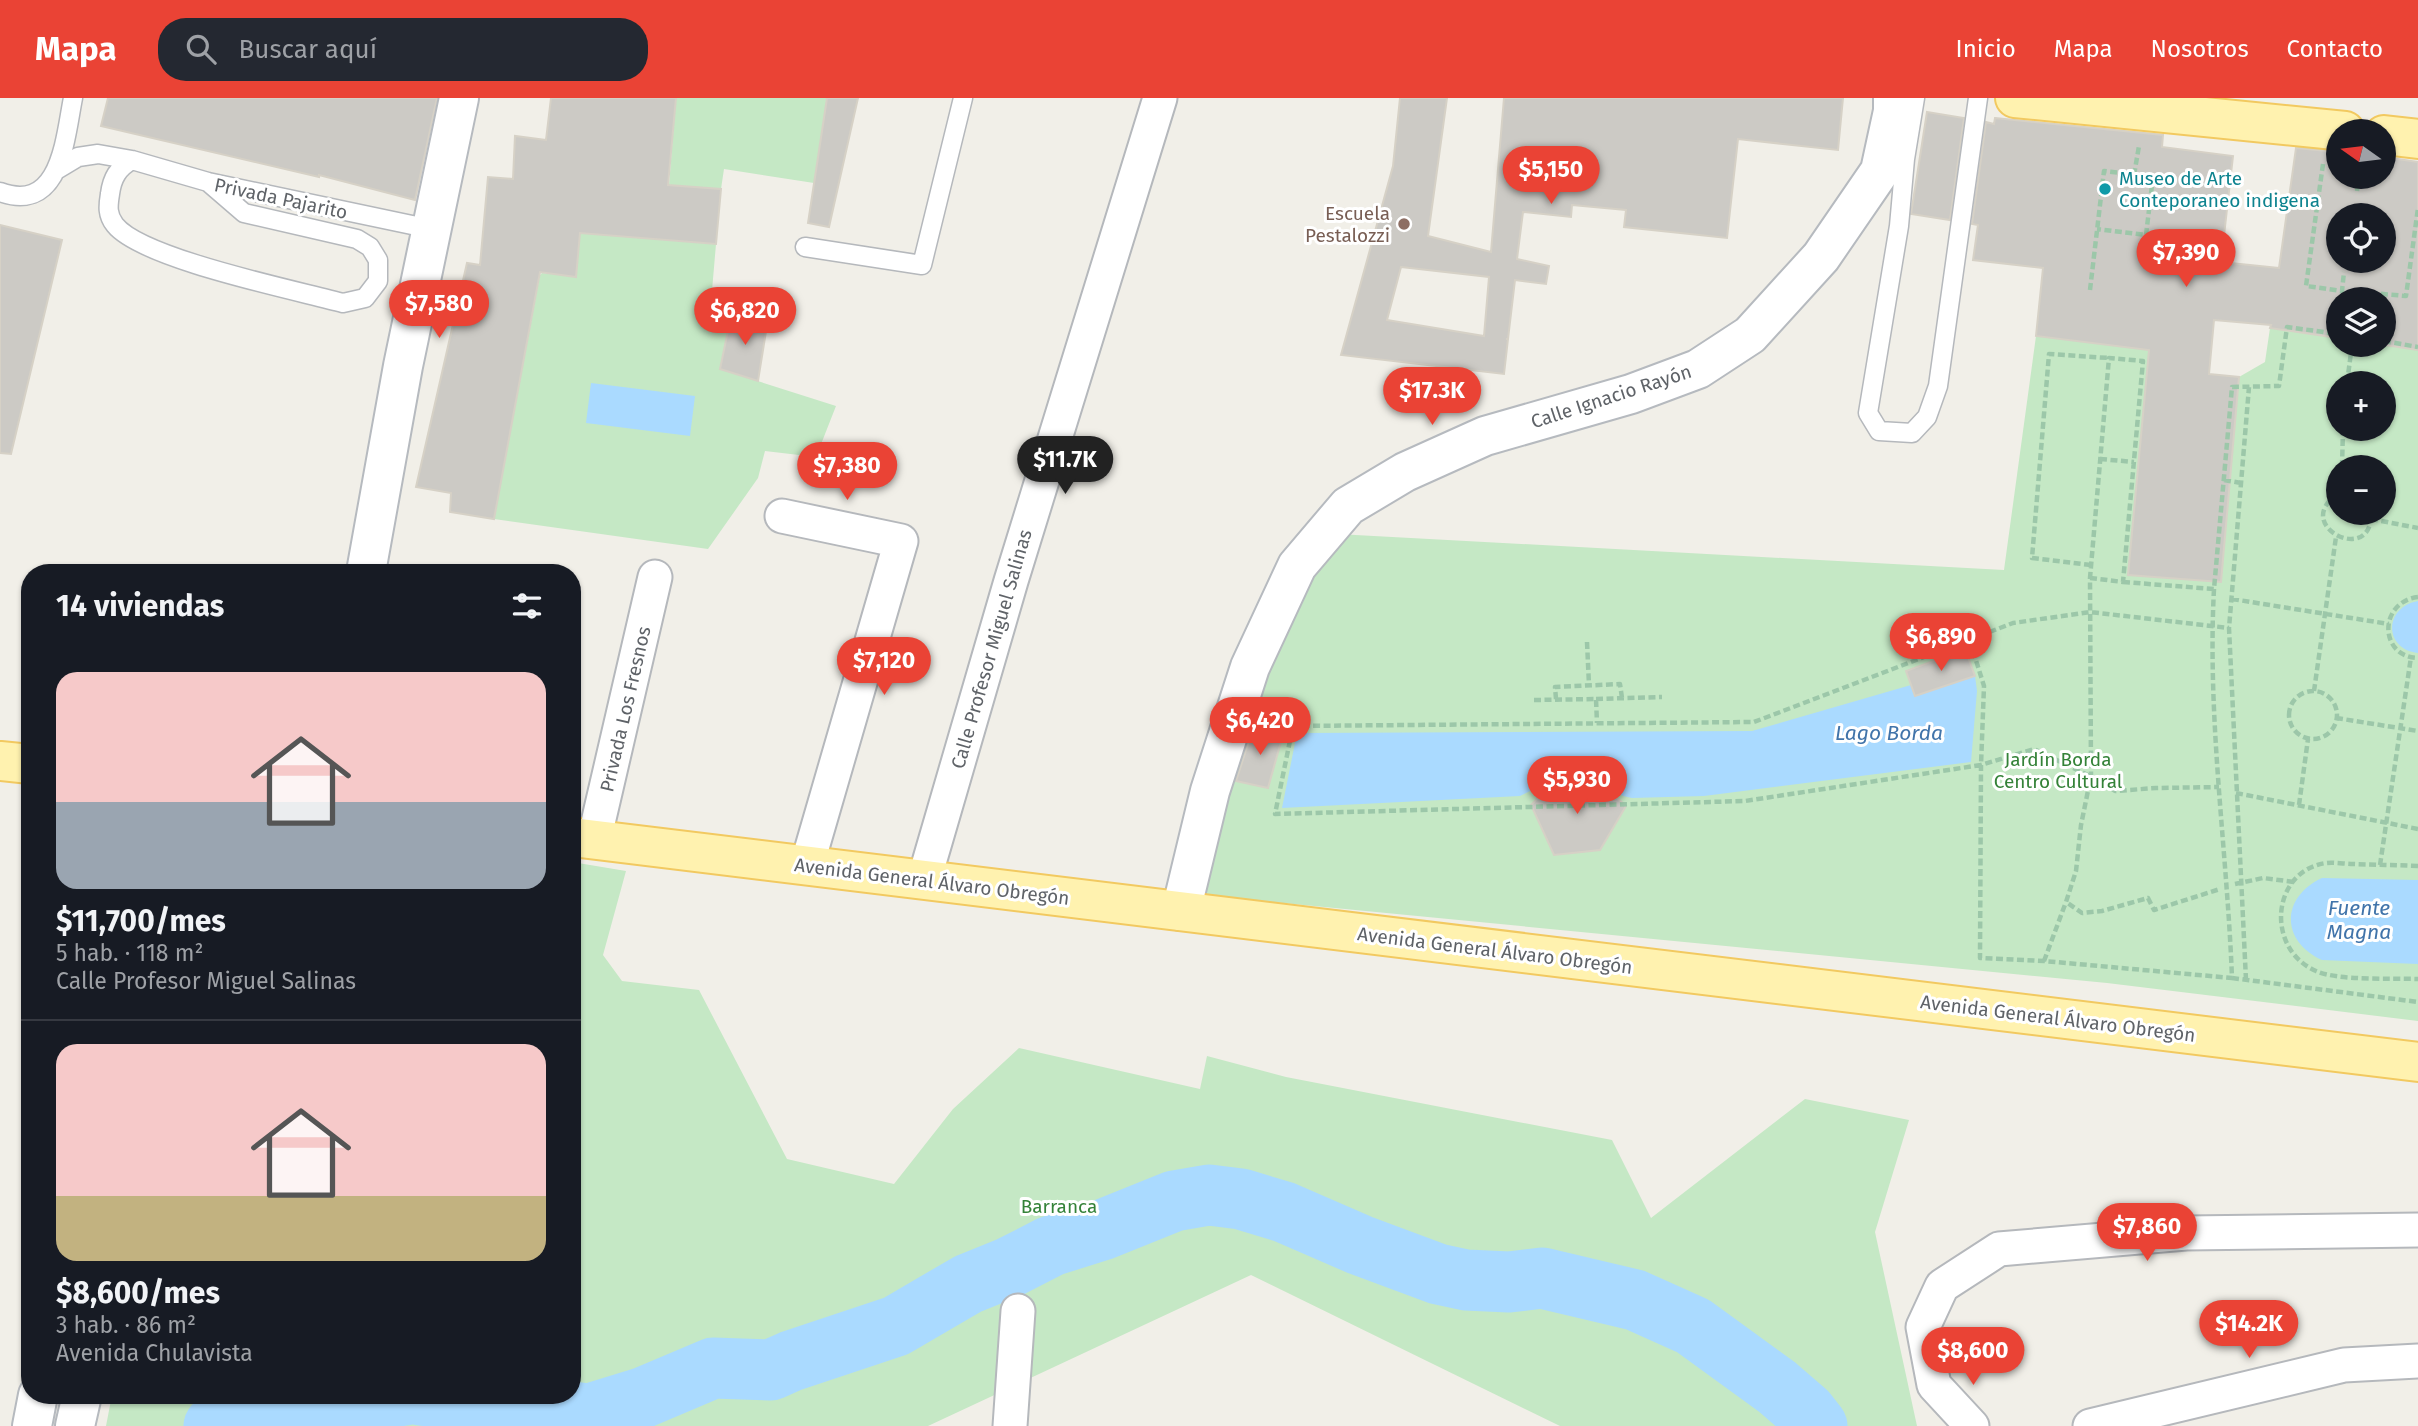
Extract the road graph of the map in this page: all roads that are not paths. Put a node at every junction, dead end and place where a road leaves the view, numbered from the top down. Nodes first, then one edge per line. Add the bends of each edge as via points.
1 (73, 98) edge
2 (459, 98) edge
3 (963, 98) edge
4 (1160, 98) edge
5 (1893, 98) edge
6 (1915, 98) edge
7 (1978, 98) edge
8 (2015, 98) edge
9 (2326, 146) edge
10 (1894, 157) junction
11 (132, 160) junction
12 (58, 169) junction
13 (208, 182) junction
14 (0, 192) edge
15 (431, 229) junction
16 (805, 247) dead end
17 (782, 516) dead end
18 (368, 564) edge
19 (655, 577) dead end
20 (0, 761) edge
21 (21, 763) edge
22 (583, 839) edge
23 (807, 865) junction
24 (924, 880) junction
25 (1181, 911) junction
26 (2418, 1062) edge
27 (2418, 1230) edge
28 (1018, 1311) dead end
29 (2418, 1361) edge
30 (36, 1404) edge
31 (80, 1404) edge
32 (32, 1426) edge
33 (75, 1426) edge
34 (1010, 1426) edge
35 (1972, 1426) edge
36 (2090, 1426) edge

1 - 12 lane
2 - 15 street
3 - 16 lane via 922,265
4 - 24 street, Calle Profesor Miguel Salinas
5 - 10 street, Calle Ignacio Rayón
6 - 10 lane
7 - 10 lane via 1938,386 1927,417 1912,433 1879,430 1868,413 1899,226
8 - 9 main road
10 - 25 street, Calle Ignacio Rayón via 1880,170 1821,257 1750,335 1698,369 1631,394 1485,436 1405,472 1348,506 1297,566 1250,667 1210,791
11 - 12 lane, Privada Pajarito via 98,154 78,157
11 - 13 lane, Privada Pajarito
11 - 13 lane via 120,166 111,183 108,210 126,235 158,252 343,303 358,301 373,290 379,260 364,242 244,213
12 - 14 lane via 52,180 32,194
13 - 15 lane, Privada Pajarito
15 - 18 street
17 - 23 street via 901,541
19 - 22 street, Privada Los Fresnos
20 - 21 main road
22 - 23 main road, Avenida General Álvaro Obregón
23 - 24 main road, Avenida General Álvaro Obregón
24 - 25 main road, Avenida General Álvaro Obregón
25 - 26 main road, Avenida General Álvaro Obregón
27 - 35 street via 2186,1233 1998,1249 1942,1286 1923,1327 1934,1385
28 - 34 street
29 - 36 street via 2344,1365
30 - 32 street
31 - 33 street

